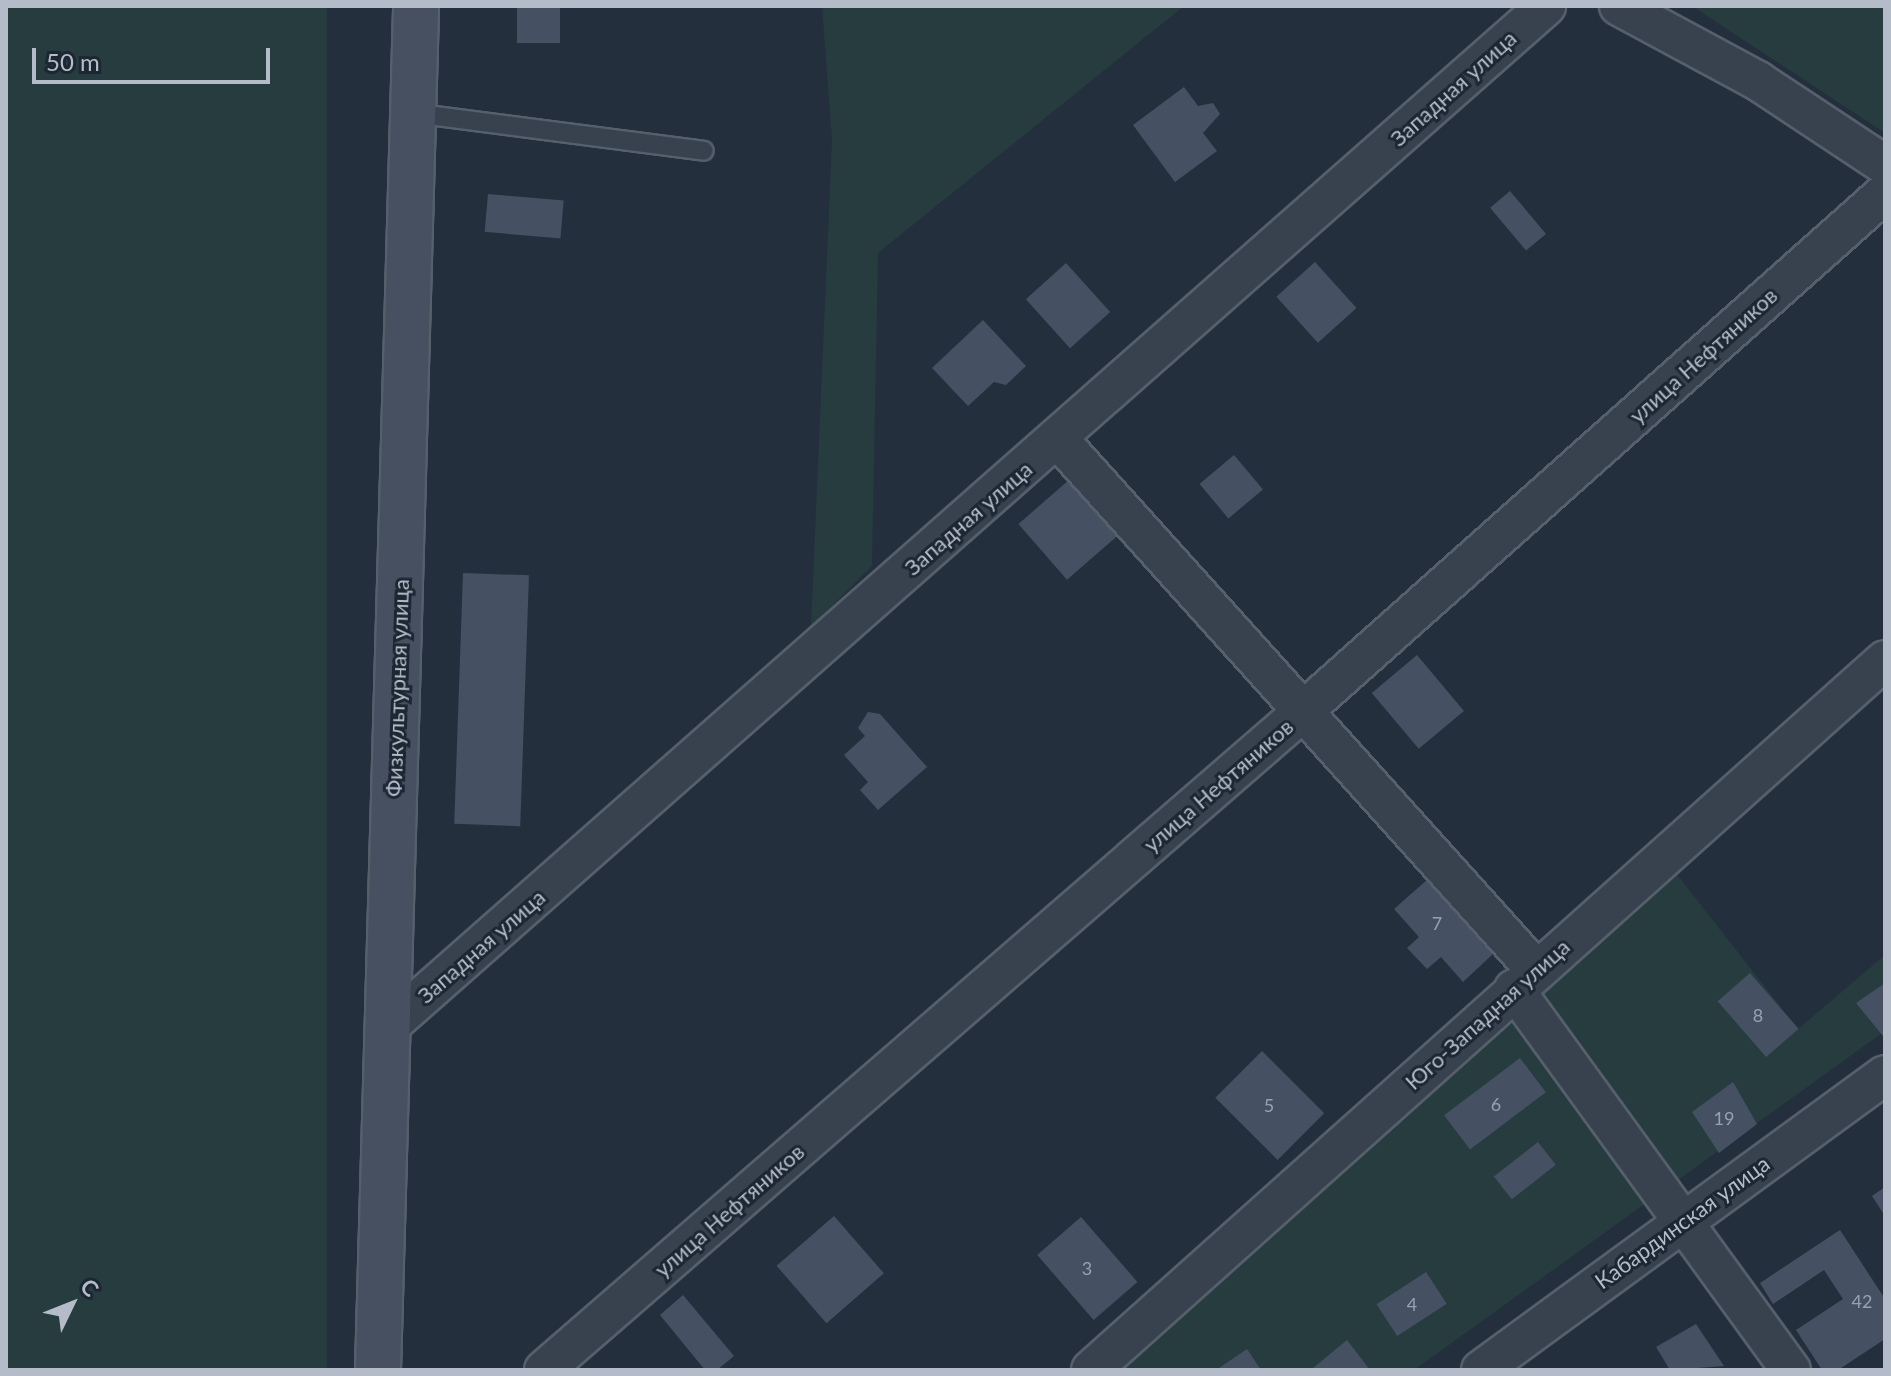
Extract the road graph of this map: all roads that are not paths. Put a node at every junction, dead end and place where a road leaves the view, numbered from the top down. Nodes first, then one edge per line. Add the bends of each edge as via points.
1 (416, 6) edge
2 (1546, 6) edge
3 (1619, 6) edge
4 (413, 113) junction
5 (704, 151) dead end
6 (1885, 165) edge
7 (1885, 193) edge
8 (1058, 439) junction
9 (1885, 660) edge
10 (1301, 713) junction
11 (1525, 980) junction
12 (388, 1027) junction
13 (1885, 1075) edge
14 (1684, 1220) junction
15 (378, 1370) edge
16 (544, 1370) edge
17 (1091, 1370) edge
18 (1481, 1370) edge
19 (1791, 1370) edge

1 - 4 main road, Физкультурная улица
2 - 8 street, Западная улица
3 - 6 street via 1758,81
4 - 5 lane
4 - 12 main road, Физкультурная улица
7 - 10 street, улица Нефтяников
8 - 10 street
8 - 12 street, Западная улица
9 - 11 street, Юго-Западная улица
10 - 11 street
10 - 16 street, улица Нефтяников
11 - 14 street
11 - 17 street, Юго-Западная улица
12 - 15 main road, Физкультурная улица
13 - 14 street, Кабардинская улица
14 - 18 street, Кабардинская улица
14 - 19 street

